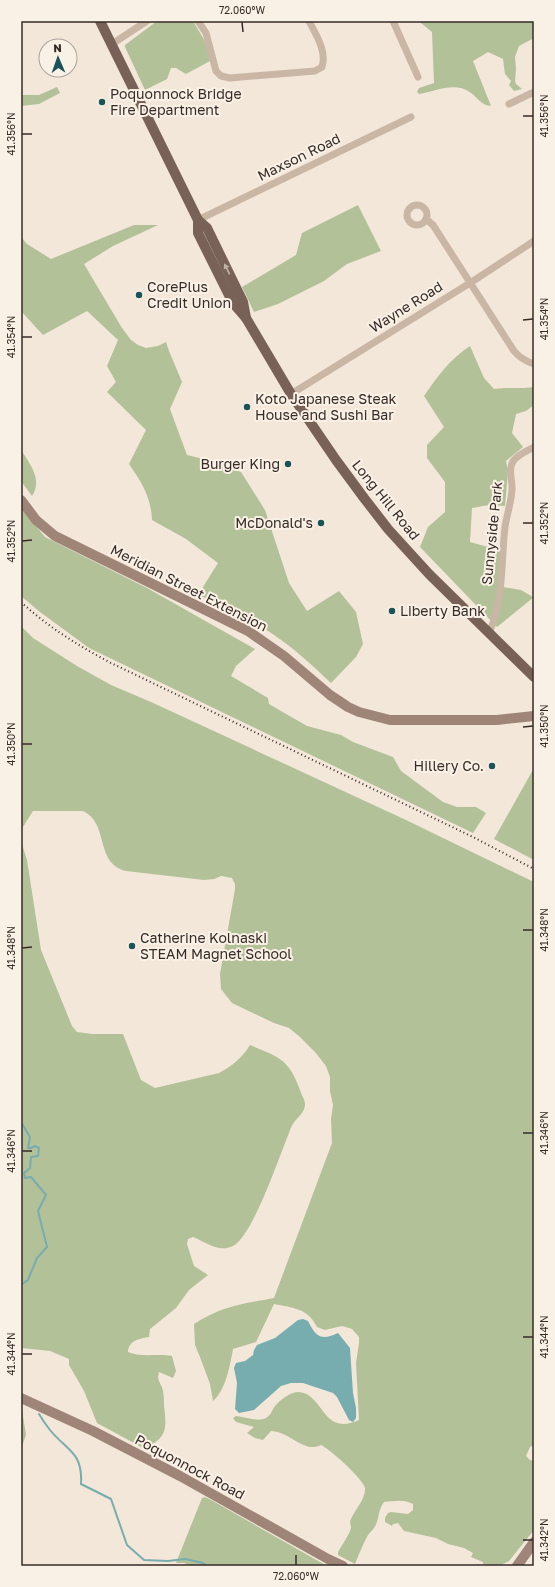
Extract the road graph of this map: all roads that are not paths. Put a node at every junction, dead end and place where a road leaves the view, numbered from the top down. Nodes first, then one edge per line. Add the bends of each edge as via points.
1 (100, 21) edge
2 (147, 21) edge
3 (198, 21) edge
4 (309, 21) edge
5 (393, 21) edge
6 (112, 44) junction
7 (418, 77) dead end
8 (534, 92) edge
9 (509, 104) dead end
10 (411, 118) dead end
11 (426, 219) dead end
12 (198, 220) junction
13 (534, 242) edge
14 (470, 283) junction
15 (534, 364) edge
16 (291, 394) junction
17 (534, 447) edge
18 (21, 500) edge
19 (489, 632) junction
20 (534, 677) edge
21 (534, 716) edge
22 (21, 1398) edge
23 (534, 1542) edge
24 (343, 1566) edge
25 (517, 1566) edge

1 - 6 main road, Long Hill Road
2 - 6 street
3 - 4 street via 206,33 216,71 221,76 230,78 315,71 322,67 323,54
5 - 7 street
6 - 12 main road, Long Hill Road
8 - 9 street
10 - 12 street, Maxson Road
11 - 14 street via 433,224
12 - 16 main road, Long Hill Road via 207,228 243,302 246,318
13 - 14 street, Wayne Road
14 - 15 street via 514,351 523,360
14 - 16 street, Wayne Road
16 - 19 main road, Long Hill Road via 388,529 429,574
17 - 19 street, Sunnyside Park via 513,461 510,468 512,489 505,526 501,578 495,619
18 - 21 street, Meridian Street Extension via 36,520 55,536 248,631 284,656 339,702 359,712 390,720 497,720
19 - 20 main road, Long Hill Road
22 - 24 street, Poquonnock Road via 93,1431 180,1476
23 - 25 street

